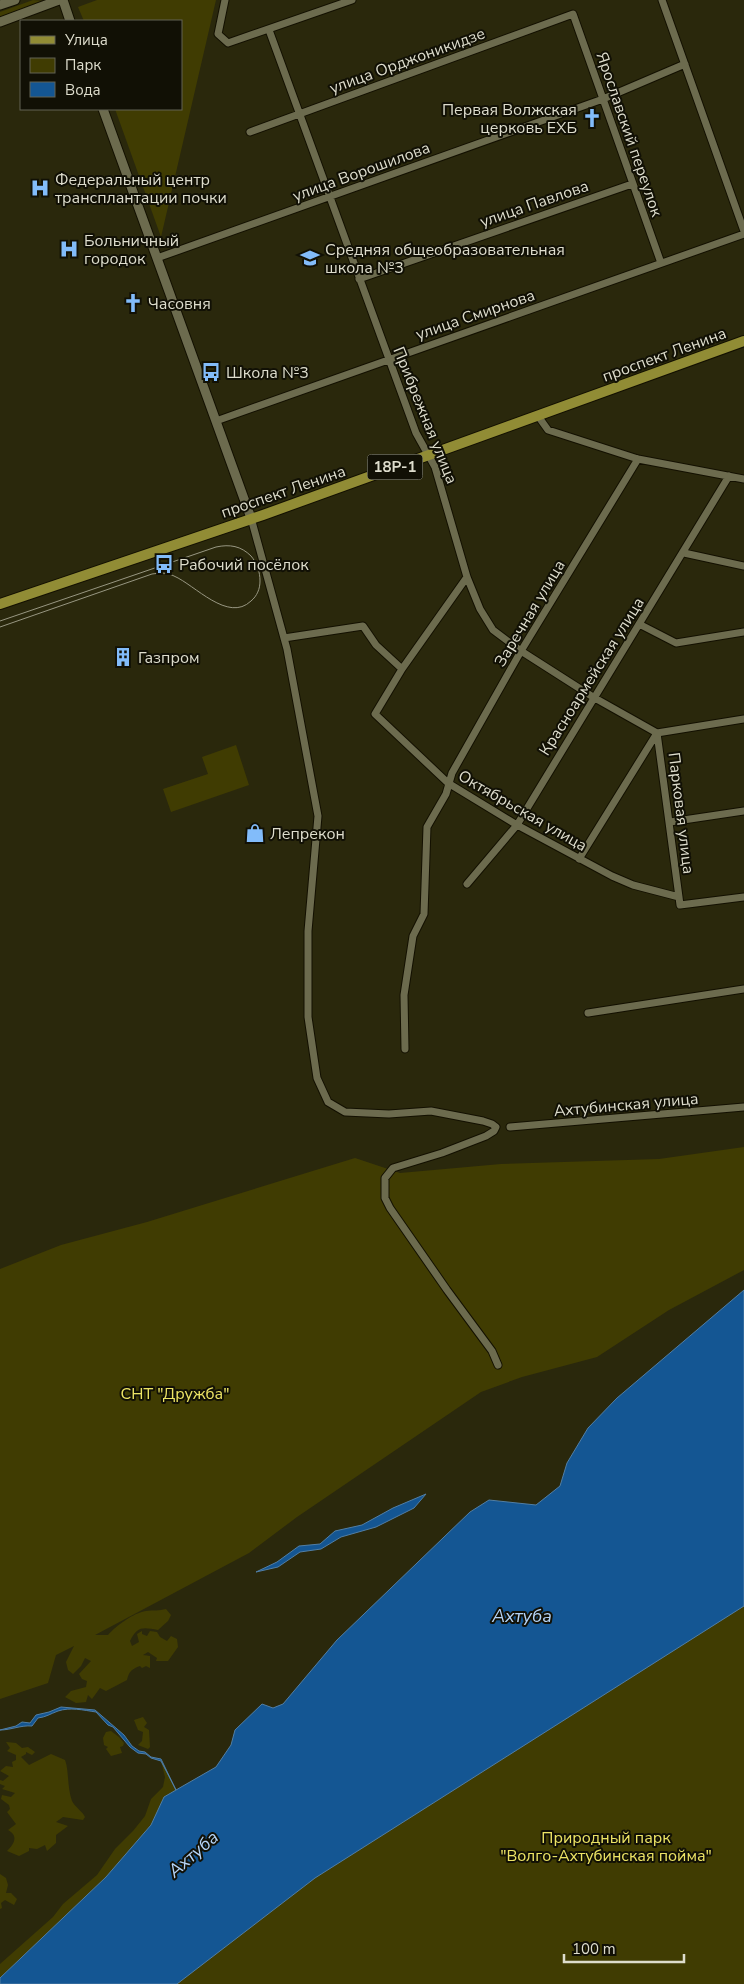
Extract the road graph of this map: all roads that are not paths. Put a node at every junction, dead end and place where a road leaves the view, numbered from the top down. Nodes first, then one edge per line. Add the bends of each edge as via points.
1 (15, 0) edge
2 (61, 0) edge
3 (225, 0) edge
4 (352, 0) edge
5 (662, 0) edge
6 (0, 5) edge
7 (573, 14) joint
8 (70, 20) edge
9 (0, 22) edge
10 (269, 30) junction
11 (685, 64) junction
12 (603, 99) junction
13 (102, 110) edge
14 (299, 113) junction
15 (250, 132) dead end
16 (632, 184) junction
17 (330, 198) junction
18 (744, 233) edge
19 (157, 258) junction
20 (661, 263) junction
21 (360, 279) junction
22 (744, 341) edge
23 (388, 360) junction
24 (538, 416) junction
25 (216, 421) junction
26 (428, 456) junction
27 (638, 459) junction
28 (729, 476) junction
29 (744, 479) edge
30 (251, 518) junction
31 (684, 553) junction
32 (744, 566) edge
33 (467, 577) junction
34 (0, 604) edge
35 (639, 624) junction
36 (744, 632) edge
37 (284, 638) junction
38 (521, 651) junction
39 (402, 669) junction
40 (593, 697) junction
41 (744, 719) edge
42 (657, 733) junction
43 (448, 783) junction
44 (744, 811) edge
45 (670, 822) junction
46 (517, 825) junction
47 (579, 859) junction
48 (467, 884) dead end
49 (679, 897) junction
50 (744, 897) edge
51 (744, 989) edge
52 (588, 1013) dead end
53 (406, 1049) dead end
54 (744, 1107) edge
55 (510, 1128) dead end
56 (498, 1365) dead end

1 - 6 street
2 - 8 street
2 - 9 street
3 - 10 street via 218,34 228,43
4 - 10 street
5 - 11 street
7 - 12 street, Ярославский переулок
7 - 14 street, улица Орджоникидзе
10 - 14 street, Прибрежная улица
11 - 12 street, улица Ворошилова
11 - 18 street
12 - 16 street, Ярославский переулок
12 - 17 street, улица Ворошилова
13 - 19 street
14 - 15 street, улица Орджоникидзе
14 - 17 street, Прибрежная улица
16 - 20 street, Ярославский переулок
16 - 21 street, улица Павлова
17 - 19 street, улица Ворошилова
17 - 21 street, Прибрежная улица
18 - 20 street, улица Смирнова
19 - 25 street
20 - 23 street, улица Смирнова
21 - 23 street, Прибрежная улица
22 - 24 main road, проспект Ленина / 18Р-1
23 - 25 street, улица Смирнова
23 - 26 street, Прибрежная улица via 416,434
24 - 26 main road, проспект Ленина / 18Р-1
24 - 27 street via 548,430
25 - 30 street
26 - 30 main road, проспект Ленина / 18Р-1
26 - 33 street, Прибрежная улица via 435,467
27 - 28 street
27 - 38 street, Заречная улица
28 - 29 street
28 - 31 street, Красноармейская улица
30 - 34 main road, проспект Ленина / 18Р-1
30 - 37 street
31 - 32 street
31 - 35 street, Красноармейская улица
33 - 38 street, Прибрежная улица via 480,610 493,630
33 - 39 street, Октябрьская улица
35 - 36 street via 676,643
35 - 40 street, Красноармейская улица
37 - 39 street via 363,626 376,646
37 - 56 street via 318,816 308,931 308,1017 316,1078 328,1102 344,1112 389,1114 431,1110 483,1121 496,1127 486,1136 393,1168 385,1178 385,1198 446,1290 492,1350
38 - 40 street, Прибрежная улица
38 - 43 street, Заречная улица
39 - 43 street, Октябрьская улица via 376,714
40 - 42 street, Прибрежная улица
40 - 46 street, Красноармейская улица
41 - 42 street
42 - 45 street, Парковая улица
42 - 47 street
43 - 46 street, Октябрьская улица
43 - 53 street, Заречная улица via 446,794 427,827 424,914 413,936 404,995
44 - 45 street
45 - 49 street, Парковая улица
46 - 47 street, Октябрьская улица
46 - 48 street, Красноармейская улица
47 - 49 street, Октябрьская улица via 633,885
49 - 50 street, Октябрьская улица via 680,905
51 - 52 street
54 - 55 street, Ахтубинская улица

